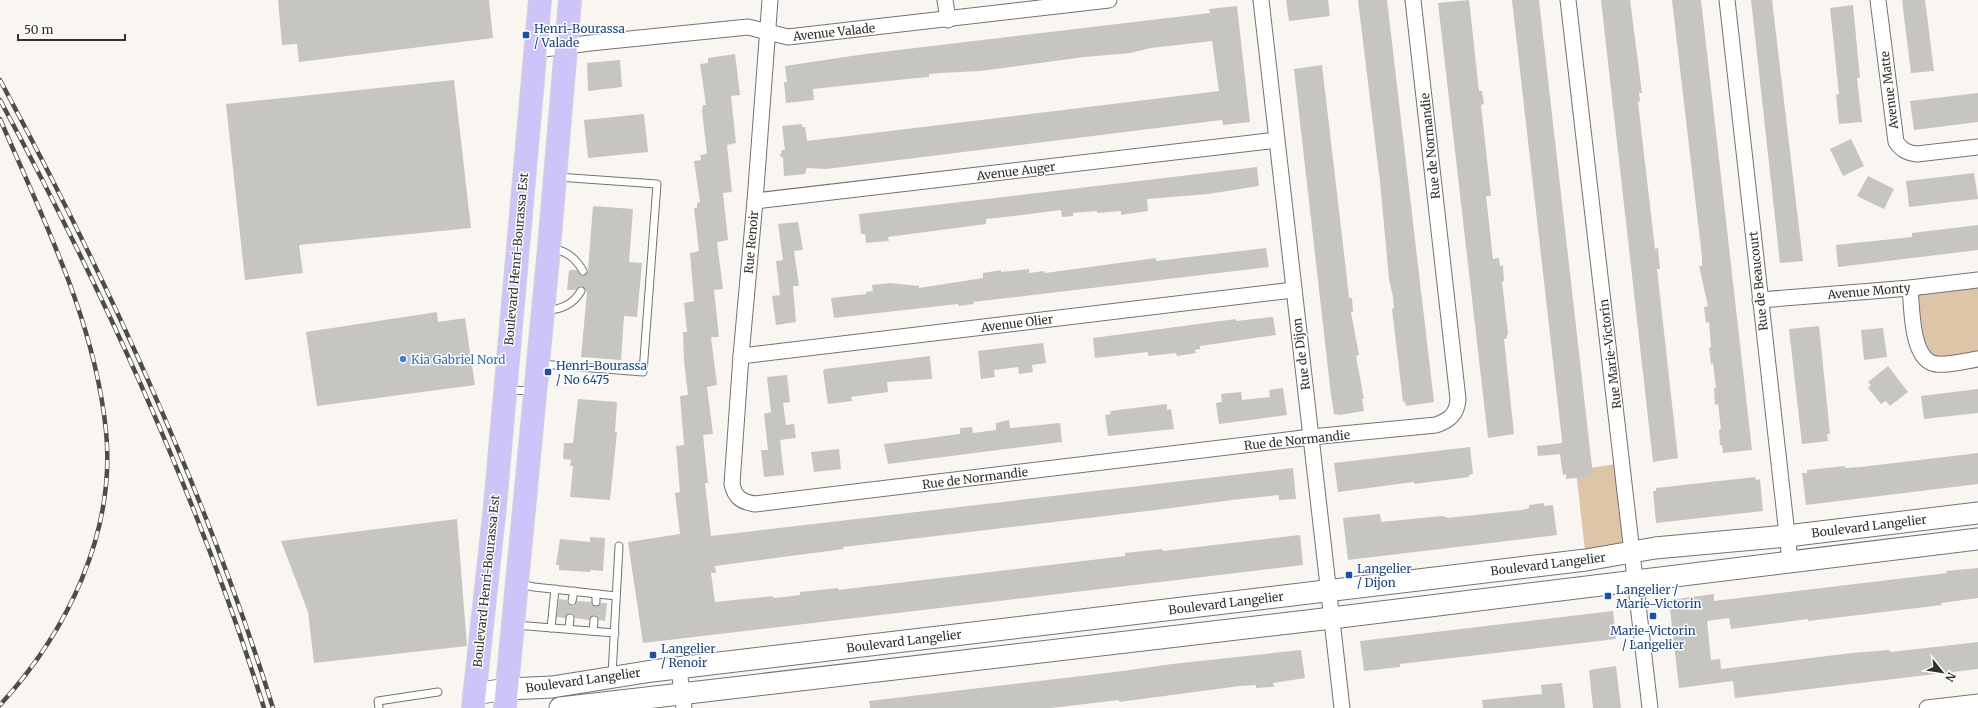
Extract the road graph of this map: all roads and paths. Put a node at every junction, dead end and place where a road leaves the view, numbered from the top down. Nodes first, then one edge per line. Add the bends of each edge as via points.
1 (540, 0) edge
2 (570, 0) edge
3 (770, 0) edge
4 (945, 0) edge
5 (1104, 0) edge
6 (1261, 0) edge
7 (1413, 0) edge
8 (1568, 0) edge
9 (1727, 0) edge
10 (1878, 0) edge
11 (948, 20) junction
12 (767, 32) junction
13 (566, 46) junction
14 (536, 50) junction
15 (1277, 140) junction
16 (1978, 147) edge
17 (555, 177) junction
18 (755, 202) junction
19 (549, 248) junction
20 (583, 271) dead end
21 (1978, 280) edge
22 (1910, 288) junction
23 (1293, 290) junction
24 (581, 291) dead end
25 (1760, 300) junction
26 (542, 310) junction
27 (740, 356) junction
28 (1978, 359) edge
29 (537, 364) junction
30 (504, 390) junction
31 (535, 391) junction
32 (1312, 437) junction
33 (732, 484) joint
34 (1978, 513) edge
35 (1787, 536) junction
36 (1978, 539) edge
37 (619, 546) dead end
38 (1634, 552) junction
39 (1790, 561) junction
40 (1637, 581) junction
41 (517, 583) junction
42 (555, 589) junction
43 (1329, 590) junction
44 (574, 591) junction
45 (596, 594) junction
46 (616, 596) junction
47 (572, 601) dead end
48 (596, 602) dead end
49 (570, 618) dead end
50 (1332, 618) junction
51 (594, 620) dead end
52 (513, 625) junction
53 (551, 628) junction
54 (569, 629) junction
55 (593, 631) junction
56 (615, 633) junction
57 (679, 668) junction
58 (612, 677) junction
59 (438, 692) dead end
60 (506, 699) edge
61 (474, 701) edge
62 (683, 701) edge
63 (1978, 702) edge
64 (379, 708) edge
65 (560, 708) edge
66 (1342, 708) edge
67 (1650, 708) edge
68 (1927, 708) edge

1 - 14 main road, Boulevard Henri-Bourassa Est
2 - 13 main road
3 - 12 street, Rue Renoir
4 - 11 street
5 - 11 street, Avenue Valade
6 - 15 street, Rue de Dijon
7 - 32 street, Rue de Normandie via 1458,408 1453,416 1436,425
8 - 38 street, Rue Marie-Victorin
9 - 25 street, Rue de Beaucourt
10 - 16 street, Avenue Matte via 1896,142 1908,153 1917,154
11 - 12 street, Avenue Valade via 788,37
12 - 13 street, Avenue Valade via 748,27
12 - 18 street, Rue Renoir
13 - 14 street, Avenue Valade
13 - 17 main road
14 - 30 main road, Boulevard Henri-Bourassa Est
15 - 18 street, Avenue Auger
15 - 23 street, Rue de Dijon
17 - 19 main road
17 - 29 lane via 657,184 643,372
18 - 27 street, Rue Renoir
19 - 20 lane via 568,253
19 - 26 main road
21 - 22 street, Avenue Monty
22 - 25 street, Avenue Monty
22 - 28 street via 1916,345 1924,358 1940,364
23 - 27 street, Avenue Olier
23 - 32 street, Rue de Dijon
24 - 26 lane via 574,300 557,310
25 - 35 street, Rue de Beaucourt
26 - 29 main road
27 - 33 street, Rue Renoir
29 - 31 main road
30 - 31 lane
30 - 61 main road, Boulevard Henri-Bourassa Est via 495,506
31 - 41 main road
32 - 33 street, Rue de Normandie via 755,504 746,503 738,498
32 - 43 street, Rue de Dijon
34 - 35 main road, Boulevard Langelier
35 - 38 main road, Boulevard Langelier
35 - 39 street, Rue de Beaucourt
36 - 39 main road, Boulevard Langelier
37 - 46 lane
38 - 40 street, Rue Marie-Victorin
38 - 43 main road, Boulevard Langelier via 1586,560
39 - 40 main road, Boulevard Langelier
40 - 50 main road, Boulevard Langelier
40 - 67 street, Rue Marie-Victorin
41 - 42 lane
41 - 52 main road
42 - 44 lane
42 - 53 lane
43 - 50 street, Rue de Dijon
43 - 57 main road, Boulevard Langelier
44 - 45 lane
44 - 47 lane
45 - 46 lane
45 - 48 lane
46 - 56 lane
49 - 54 lane
50 - 62 main road, Boulevard Langelier
50 - 66 street, Rue de Dijon
51 - 55 lane
52 - 53 lane
52 - 60 main road
53 - 54 lane
54 - 55 lane
55 - 56 lane
56 - 58 lane
57 - 58 main road, Boulevard Langelier
57 - 62 street
58 - 60 main road, Boulevard Langelier via 552,687
59 - 64 lane via 378,701
60 - 61 main road, Boulevard Langelier
62 - 65 main road, Boulevard Langelier
63 - 68 street

